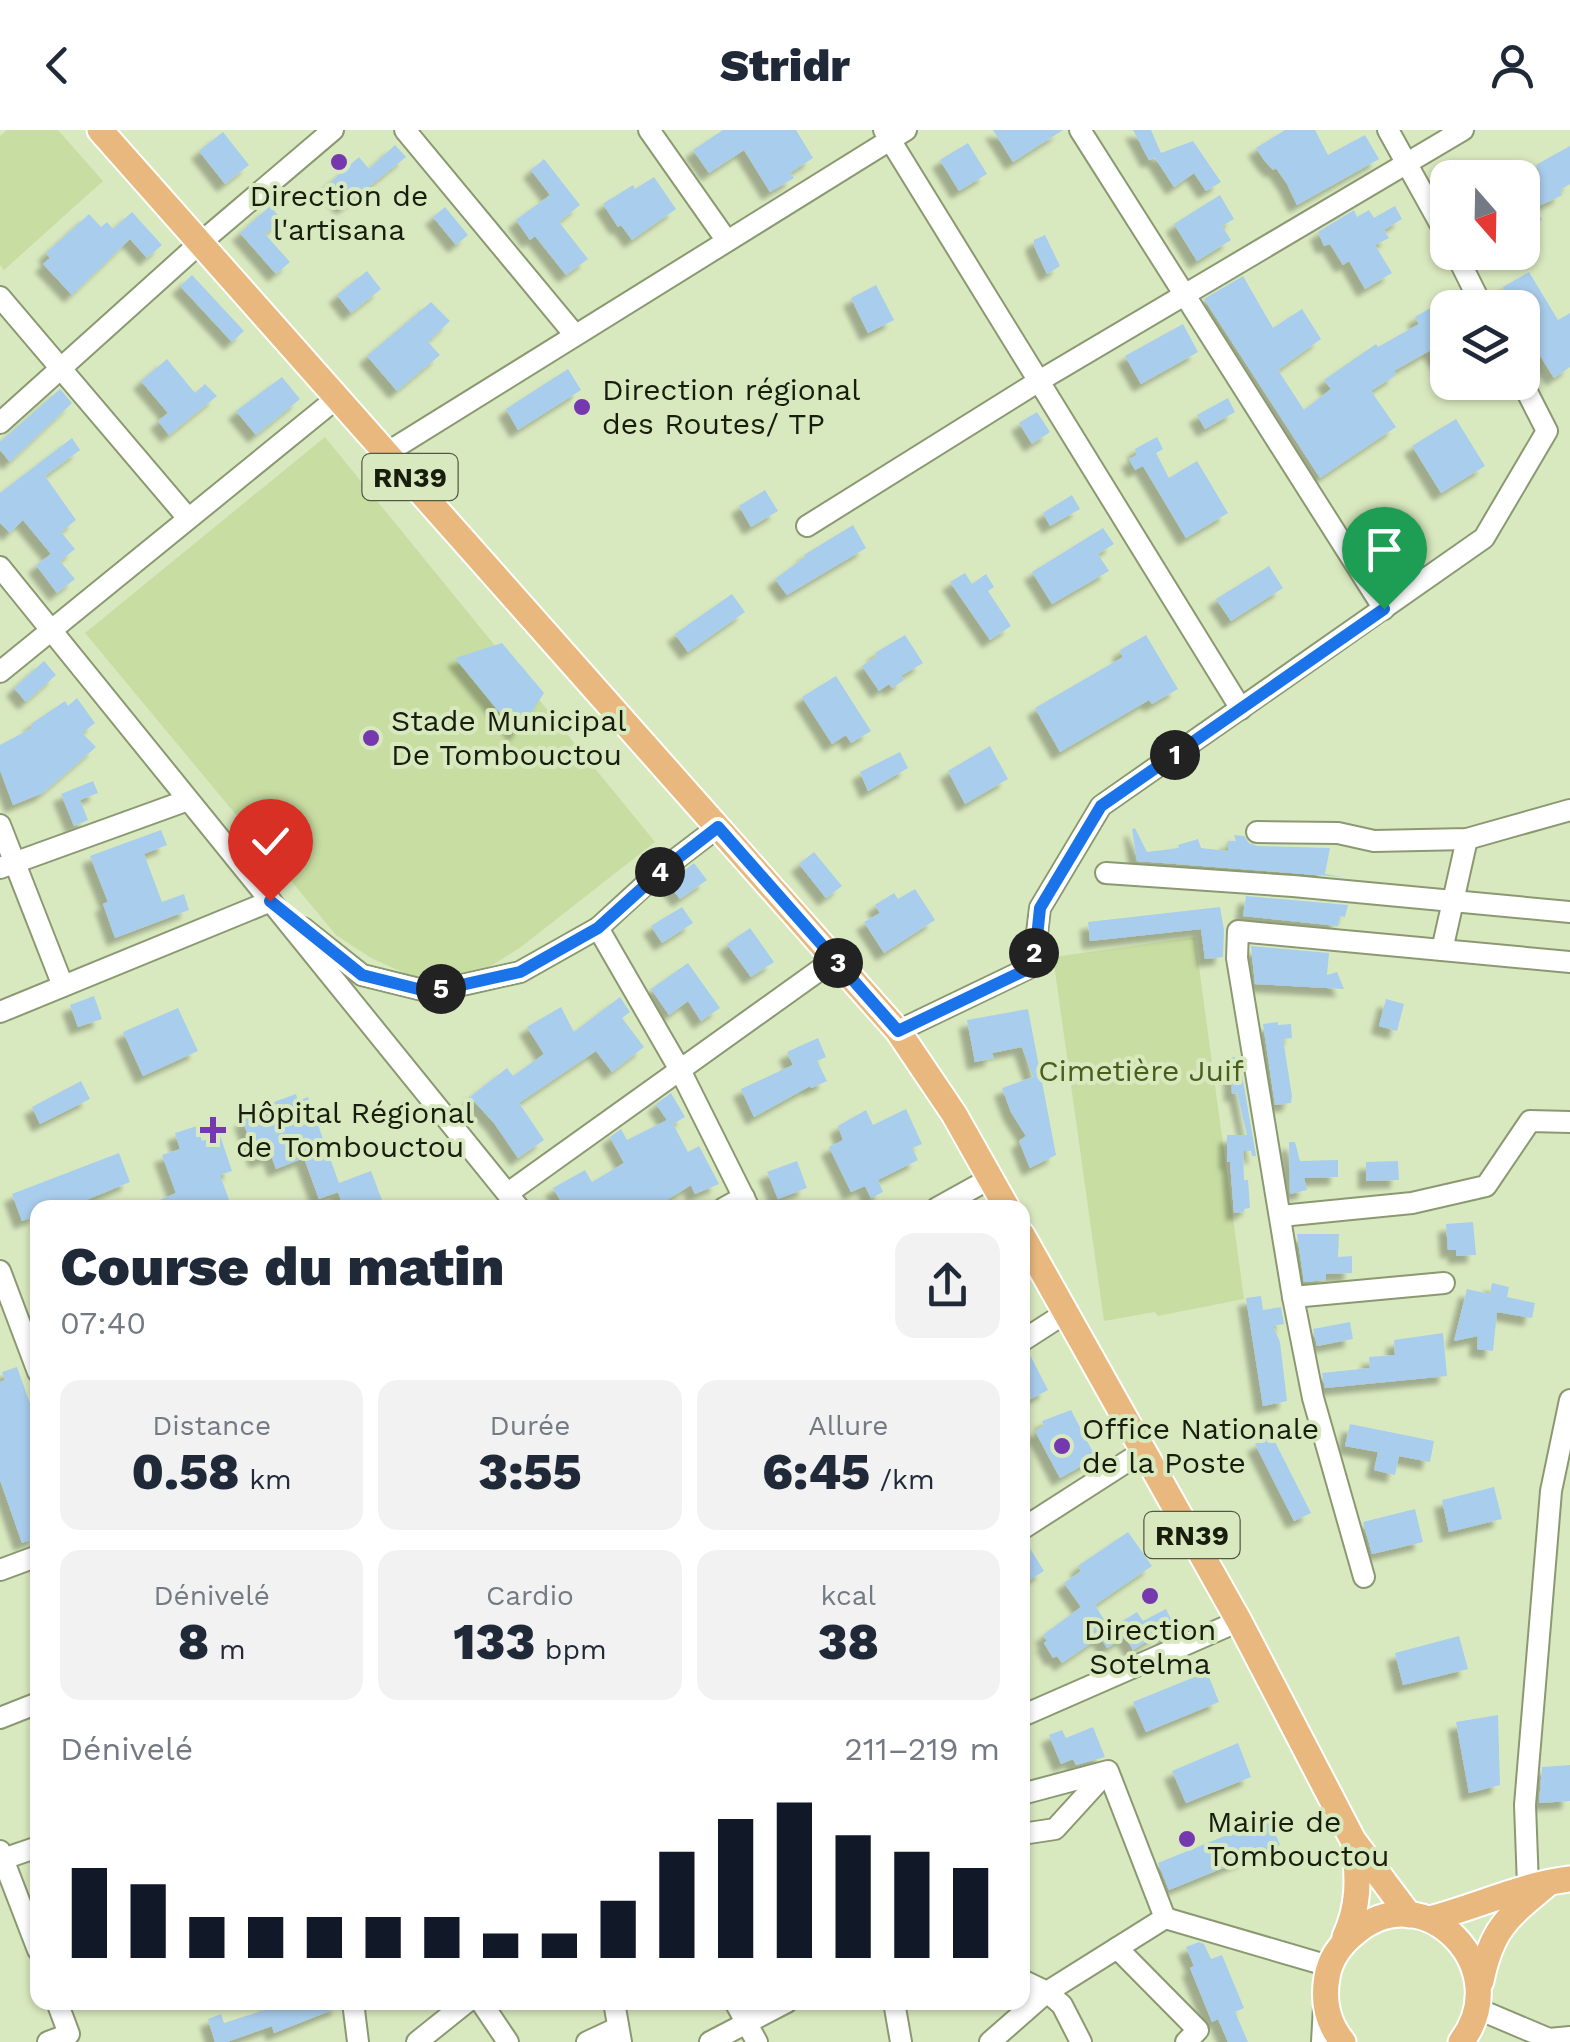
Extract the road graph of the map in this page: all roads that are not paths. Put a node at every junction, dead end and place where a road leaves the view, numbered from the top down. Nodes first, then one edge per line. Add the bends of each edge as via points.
1 (100, 130) edge
2 (333, 130) edge
3 (405, 130) edge
4 (649, 130) edge
5 (1080, 130) edge
6 (1388, 130) edge
7 (1462, 130) edge
8 (893, 133) edge
9 (1408, 162) junction
10 (1430, 204) edge
11 (727, 241) junction
12 (199, 244) junction
13 (1183, 296) junction
14 (0, 297) edge
15 (574, 335) junction
16 (62, 369) junction
17 (1038, 380) junction
18 (336, 398) junction
19 (1531, 400) edge
20 (0, 423) edge
21 (388, 452) junction
22 (186, 517) junction
23 (808, 526) dead end
24 (0, 568) edge
25 (1384, 609) junction
26 (50, 630) junction
27 (0, 672) edge
28 (1241, 709) junction
29 (188, 800) junction
30 (1570, 810) edge
31 (0, 824) edge
32 (718, 827) junction
33 (1257, 832) dead end
34 (1467, 840) junction
35 (8, 866) edge
36 (1106, 874) dead end
37 (270, 901) junction
38 (1453, 901) junction
39 (1570, 912) edge
40 (598, 928) junction
41 (1442, 950) junction
42 (834, 959) junction
43 (1570, 962) edge
44 (63, 986) junction
45 (0, 1012) edge
46 (898, 1031) junction
47 (680, 1070) junction
48 (1570, 1122) edge
49 (991, 1178) junction
50 (514, 1200) edge
51 (745, 1200) edge
52 (951, 1200) edge
53 (1003, 1200) edge
54 (1281, 1216) junction
55 (1030, 1249) edge
56 (0, 1272) edge
57 (1444, 1283) dead end
58 (1293, 1297) junction
59 (1067, 1312) junction
60 (1030, 1337) edge
61 (30, 1351) edge
62 (1570, 1400) edge
63 (1145, 1450) junction
64 (1030, 1524) edge
65 (30, 1559) edge
66 (0, 1570) edge
67 (1364, 1577) dead end
68 (1239, 1621) junction
69 (30, 1706) edge
70 (1030, 1712) edge
71 (0, 1718) edge
72 (1108, 1770) junction
73 (1030, 1792) edge
74 (1030, 1833) edge
75 (1353, 1840) junction
76 (30, 1848) edge
77 (1, 1857) edge
78 (1550, 1882) edge
79 (1419, 1917) junction
80 (1165, 1918) junction
81 (30, 1930) edge
82 (1344, 1942) junction
83 (1117, 1948) junction
84 (1329, 1966) junction
85 (1030, 1984) edge
86 (1047, 1992) junction
87 (1324, 1994) junction
88 (1479, 1998) junction
89 (1030, 2007) edge
90 (61, 2010) edge
91 (352, 2010) edge
92 (457, 2010) edge
93 (486, 2010) edge
94 (615, 2010) edge
95 (740, 2010) edge
96 (778, 2010) edge
97 (895, 2010) edge
98 (1026, 2010) edge
99 (752, 2032) edge
100 (619, 2035) edge
101 (351, 2039) edge
102 (1556, 2039) edge
103 (48, 2042) edge
104 (417, 2042) edge
105 (508, 2042) edge
106 (587, 2042) edge
107 (710, 2042) edge
108 (901, 2042) edge
109 (990, 2042) edge
110 (1081, 2042) edge
111 (1186, 2042) edge
112 (1322, 2042) edge
113 (1343, 2042) edge
114 (1461, 2042) edge

1 - 12 main road, RN39
2 - 12 street
3 - 15 street
4 - 11 street
5 - 13 street
6 - 9 street
7 - 9 street
8 - 11 street
8 - 17 street
9 - 10 street
9 - 13 street
11 - 15 street
12 - 16 street
12 - 18 main road, RN39
13 - 17 street
13 - 25 street
14 - 16 street
15 - 21 street
16 - 20 street
16 - 22 street
17 - 23 street
17 - 28 street
18 - 21 main road, RN39
18 - 22 street
19 - 25 street via 1547,431 1484,538
21 - 32 main road, RN39
22 - 26 street
24 - 26 street
25 - 28 street
26 - 27 street
26 - 29 street
28 - 46 street via 1101,806 1040,908 1034,966
29 - 35 street
29 - 37 street
30 - 34 street
31 - 35 street
32 - 40 street
32 - 42 main road, RN39
33 - 34 street
34 - 38 street
35 - 44 street
36 - 38 street
37 - 40 street via 362,975 430,992 520,972
37 - 44 street
37 - 50 street
38 - 39 street
38 - 41 street
40 - 47 street
41 - 43 street
41 - 54 street via 1238,931 1237,958
42 - 46 main road, RN39
42 - 47 street
44 - 45 street
46 - 49 main road, RN39
47 - 50 street
47 - 51 street
48 - 54 street via 1530,1121 1486,1186 1412,1203
49 - 52 street
49 - 53 main road, RN39
54 - 58 street
55 - 59 main road, RN39
56 - 61 street
57 - 58 street
58 - 67 street
59 - 60 street
59 - 63 main road, RN39
62 - 78 street via 1551,1491 1524,1805
63 - 64 street
63 - 68 main road, RN39
65 - 66 street
68 - 70 street
68 - 75 main road, RN39
69 - 71 street
72 - 73 street
72 - 74 street via 1055,1828
72 - 80 street
75 - 79 main road
75 - 82 main road via 1357,1911
76 - 77 street
77 - 81 street
78 - 79 main road via 1465,1910
78 - 88 main road via 1505,1918 1488,1947
79 - 82 main road via 1385,1917
79 - 88 main road via 1464,1945 1475,1964
80 - 83 street
80 - 84 street
82 - 84 main road
83 - 86 street
83 - 111 street via 1198,2030
84 - 87 main road
85 - 86 street
86 - 89 street
86 - 110 street via 1062,2005
87 - 112 street
87 - 113 main road
88 - 102 street
88 - 114 main road
90 - 103 street via 70,2034
91 - 101 street
92 - 104 street
93 - 105 street
94 - 100 street
95 - 99 street
96 - 99 street
97 - 108 street
98 - 109 street
99 - 107 street
100 - 106 street

